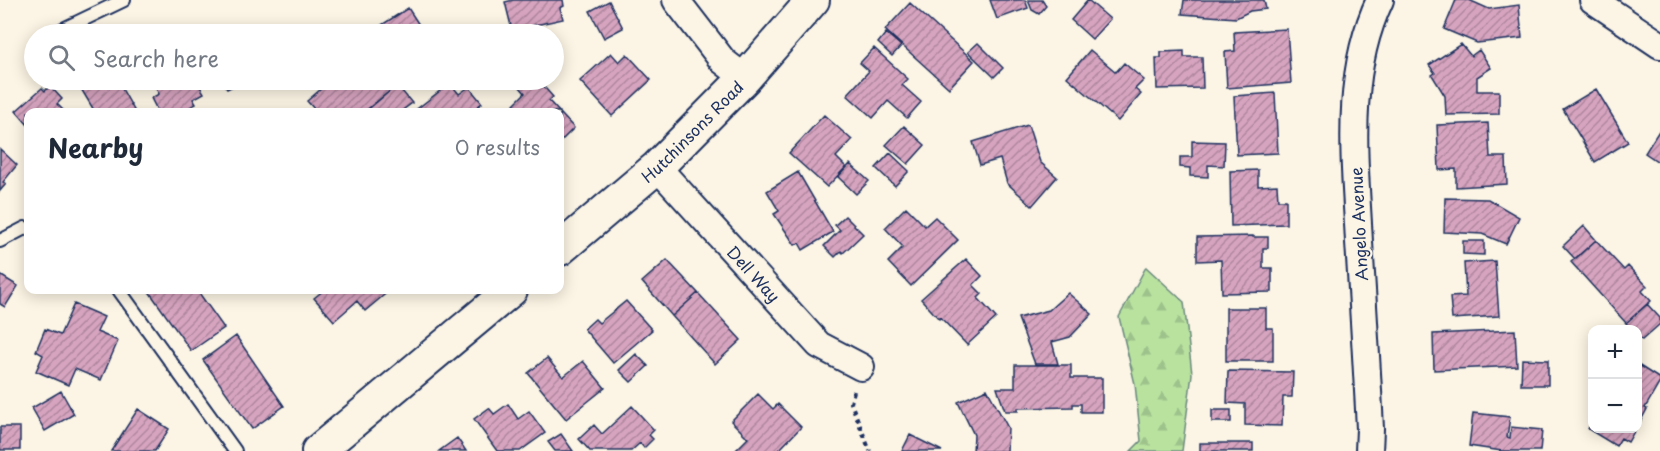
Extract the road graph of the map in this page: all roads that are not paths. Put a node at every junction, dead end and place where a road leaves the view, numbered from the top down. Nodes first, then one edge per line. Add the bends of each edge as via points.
1 (124, 0) edge
2 (676, 0) edge
3 (813, 0) edge
4 (1380, 0) edge
5 (1593, 0) edge
6 (74, 24) edge
7 (1660, 45) edge
8 (745, 78) junction
9 (657, 167) junction
10 (24, 229) edge
11 (0, 241) edge
12 (564, 246) edge
13 (122, 294) edge
14 (506, 294) edge
15 (861, 367) road end
16 (235, 451) edge
17 (318, 451) edge
18 (1369, 451) edge

1 - 6 lane
2 - 8 street via 723,61
3 - 8 street, Hutchinsons Road
4 - 18 street, Angelo Avenue via 1358,71 1353,137
5 - 7 street
8 - 9 street, Hutchinsons Road
9 - 12 street, Hutchinsons Road
9 - 15 street, Dell Way via 819,345
10 - 11 lane
13 - 16 lane
14 - 17 street

